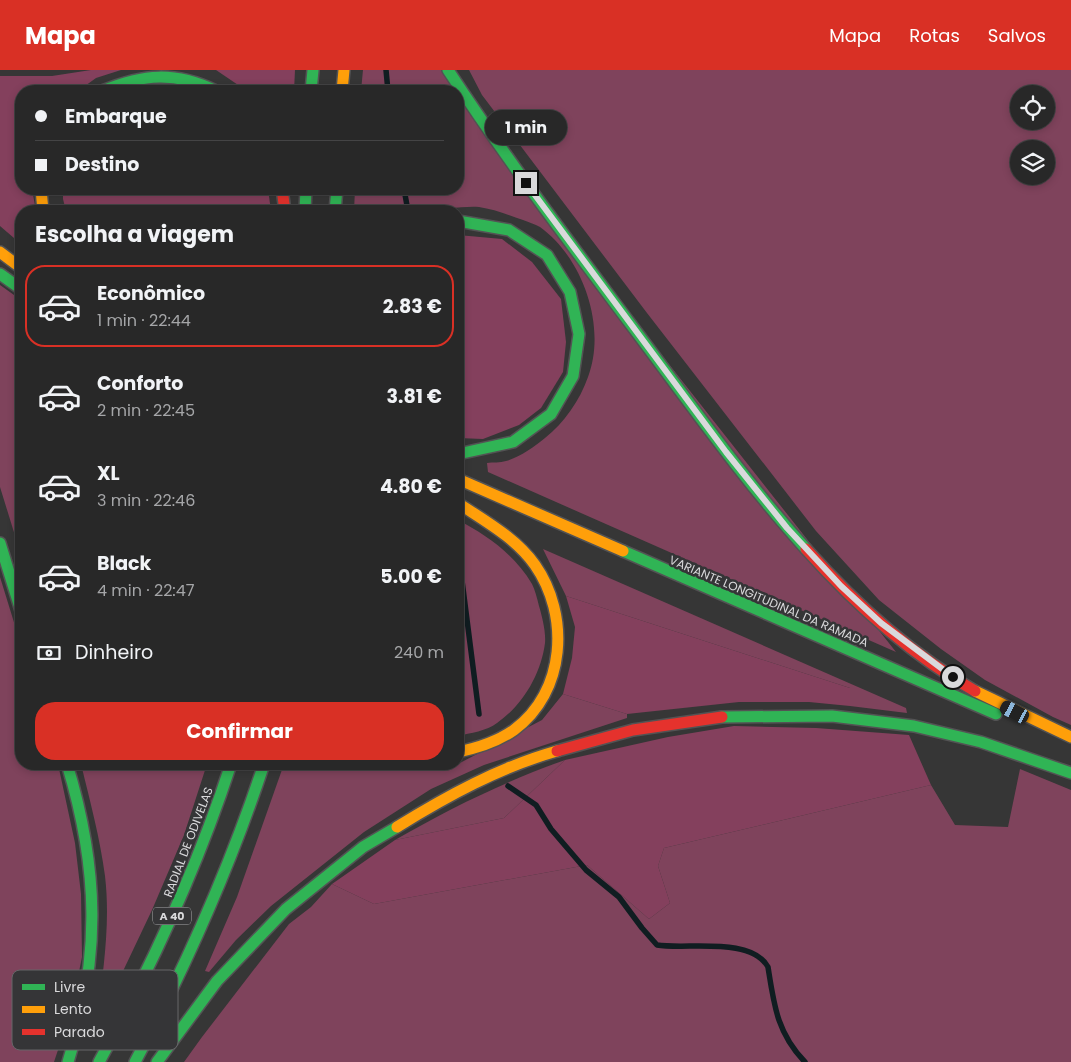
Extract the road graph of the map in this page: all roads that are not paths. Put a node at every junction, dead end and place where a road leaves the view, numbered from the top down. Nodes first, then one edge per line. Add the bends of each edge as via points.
1 (313, 70) edge
2 (344, 70) edge
3 (448, 70) edge
4 (117, 85) edge
5 (202, 85) edge
6 (312, 85) edge
7 (343, 85) edge
8 (458, 85) edge
9 (464, 94) edge
10 (464, 220) edge
11 (0, 252) edge
12 (15, 263) edge
13 (0, 274) edge
14 (15, 285) edge
15 (464, 453) edge
16 (464, 482) edge
17 (464, 500) edge
18 (464, 507) edge
19 (496, 514) dead end
20 (0, 543) edge
21 (15, 592) edge
22 (1071, 737) edge
23 (1071, 746) edge
24 (1037, 749) dead end
25 (464, 750) edge
26 (1071, 764) edge
27 (69, 770) edge
28 (229, 770) edge
29 (262, 770) edge
30 (1071, 773) edge
31 (90, 970) edge
32 (146, 970) edge
33 (178, 980) edge
34 (178, 1031) edge
35 (72, 1050) edge
36 (105, 1050) edge
37 (141, 1050) edge
38 (165, 1050) edge
39 (68, 1062) edge
40 (99, 1062) edge
41 (135, 1062) edge
42 (156, 1062) edge

1 - 6 main road
2 - 7 main road
3 - 8 main road
4 - 5 main road via 144,76 189,79
9 - 22 main road via 502,151 726,452 814,558 881,623 940,668 988,698
10 - 15 main road via 508,229 542,251 565,280 575,307 580,340 572,378 564,396 541,424 506,445
11 - 12 main road
13 - 14 main road
16 - 23 main road, VARIANTE LONGITUDINAL DA RAMADA
17 - 19 main road
18 - 25 main road via 509,537 536,566 552,601 559,642 552,679 534,710 505,736
20 - 21 main road
24 - 26 main road
27 - 31 main road via 91,871 93,911
28 - 32 main road, RADIAL DE ODIVELAS / A 40 via 180,900
29 - 33 main road, A 40 via 204,925
30 - 34 main road via 1000,747 924,728 812,715 766,714 689,720 638,728 560,748 459,789 367,842 276,916 249,943 210,987
35 - 39 main road
36 - 40 main road, RADIAL DE ODIVELAS / A 40
37 - 41 main road, A 40
38 - 42 main road

